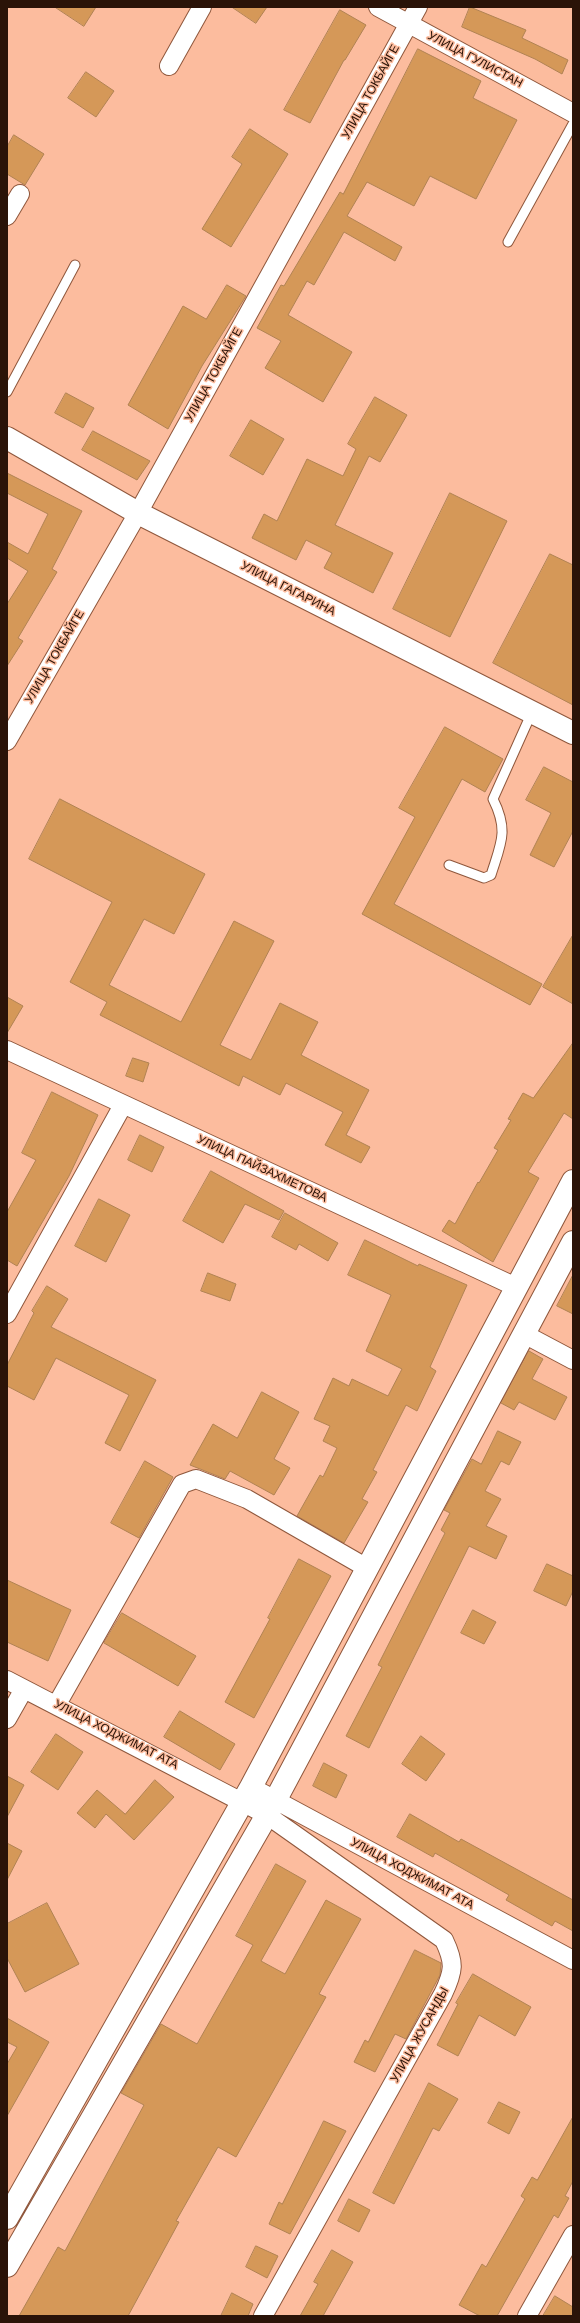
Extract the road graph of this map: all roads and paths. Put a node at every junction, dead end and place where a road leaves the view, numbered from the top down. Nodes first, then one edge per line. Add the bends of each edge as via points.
1 (202, 7) edge
2 (378, 7) edge
3 (418, 7) edge
4 (409, 24) junction
5 (169, 66) dead end
6 (573, 113) edge
7 (573, 124) edge
8 (20, 194) dead end
9 (7, 216) edge
10 (508, 242) dead end
11 (74, 265) dead end
12 (7, 392) edge
13 (7, 438) edge
14 (138, 513) junction
15 (532, 712) junction
16 (12, 720) edge
17 (573, 733) edge
18 (7, 741) edge
19 (450, 865) dead end
20 (7, 1050) edge
21 (123, 1105) junction
22 (573, 1181) edge
23 (573, 1242) edge
24 (516, 1288) junction
25 (7, 1314) edge
26 (524, 1334) junction
27 (573, 1360) edge
28 (367, 1568) junction
29 (7, 1680) edge
30 (24, 1689) junction
31 (57, 1704) junction
32 (7, 1718) edge
33 (247, 1794) junction
34 (271, 1808) junction
35 (573, 1960) edge
36 (7, 2218) edge
37 (573, 2235) edge
38 (7, 2266) edge
39 (263, 2316) edge
40 (527, 2316) edge

1 - 5 street
2 - 4 street, УЛИЦА ГУЛИСТАН
3 - 4 street, УЛИЦА ТОКБАЙГЕ
4 - 6 street, УЛИЦА ГУЛИСТАН
4 - 14 street, УЛИЦА ТОКБАЙГЕ
7 - 10 lane
8 - 9 street
11 - 12 lane
13 - 14 main road, УЛИЦА ГАГАРИНА
14 - 15 main road, УЛИЦА ГАГАРИНА
14 - 16 street, УЛИЦА ТОКБАЙГЕ
15 - 17 main road, УЛИЦА ГАГАРИНА
15 - 19 lane via 493,799 500,813 504,834 491,875 484,878
16 - 18 street, УЛИЦА ТОКБАЙГЕ
20 - 21 street, УЛИЦА ПАЙЗАХМЕТОВА
21 - 24 street, УЛИЦА ПАЙЗАХМЕТОВА
21 - 25 street
22 - 24 main road
23 - 26 main road
24 - 28 main road
26 - 27 street
26 - 34 main road
28 - 31 street via 247,1499 196,1479 182,1484
28 - 33 main road
29 - 30 street, УЛИЦА ХОДЖИМАТ АТА
30 - 31 street, УЛИЦА ХОДЖИМАТ АТА
30 - 32 street
31 - 33 street, УЛИЦА ХОДЖИМАТ АТА
33 - 34 street, УЛИЦА ХОДЖИМАТ АТА
33 - 36 main road
34 - 35 street, УЛИЦА ХОДЖИМАТ АТА
34 - 38 main road
34 - 39 street, УЛИЦА ЖУСАНДЫ via 444,1940 453,1959 451,1977 443,1994
37 - 40 street

